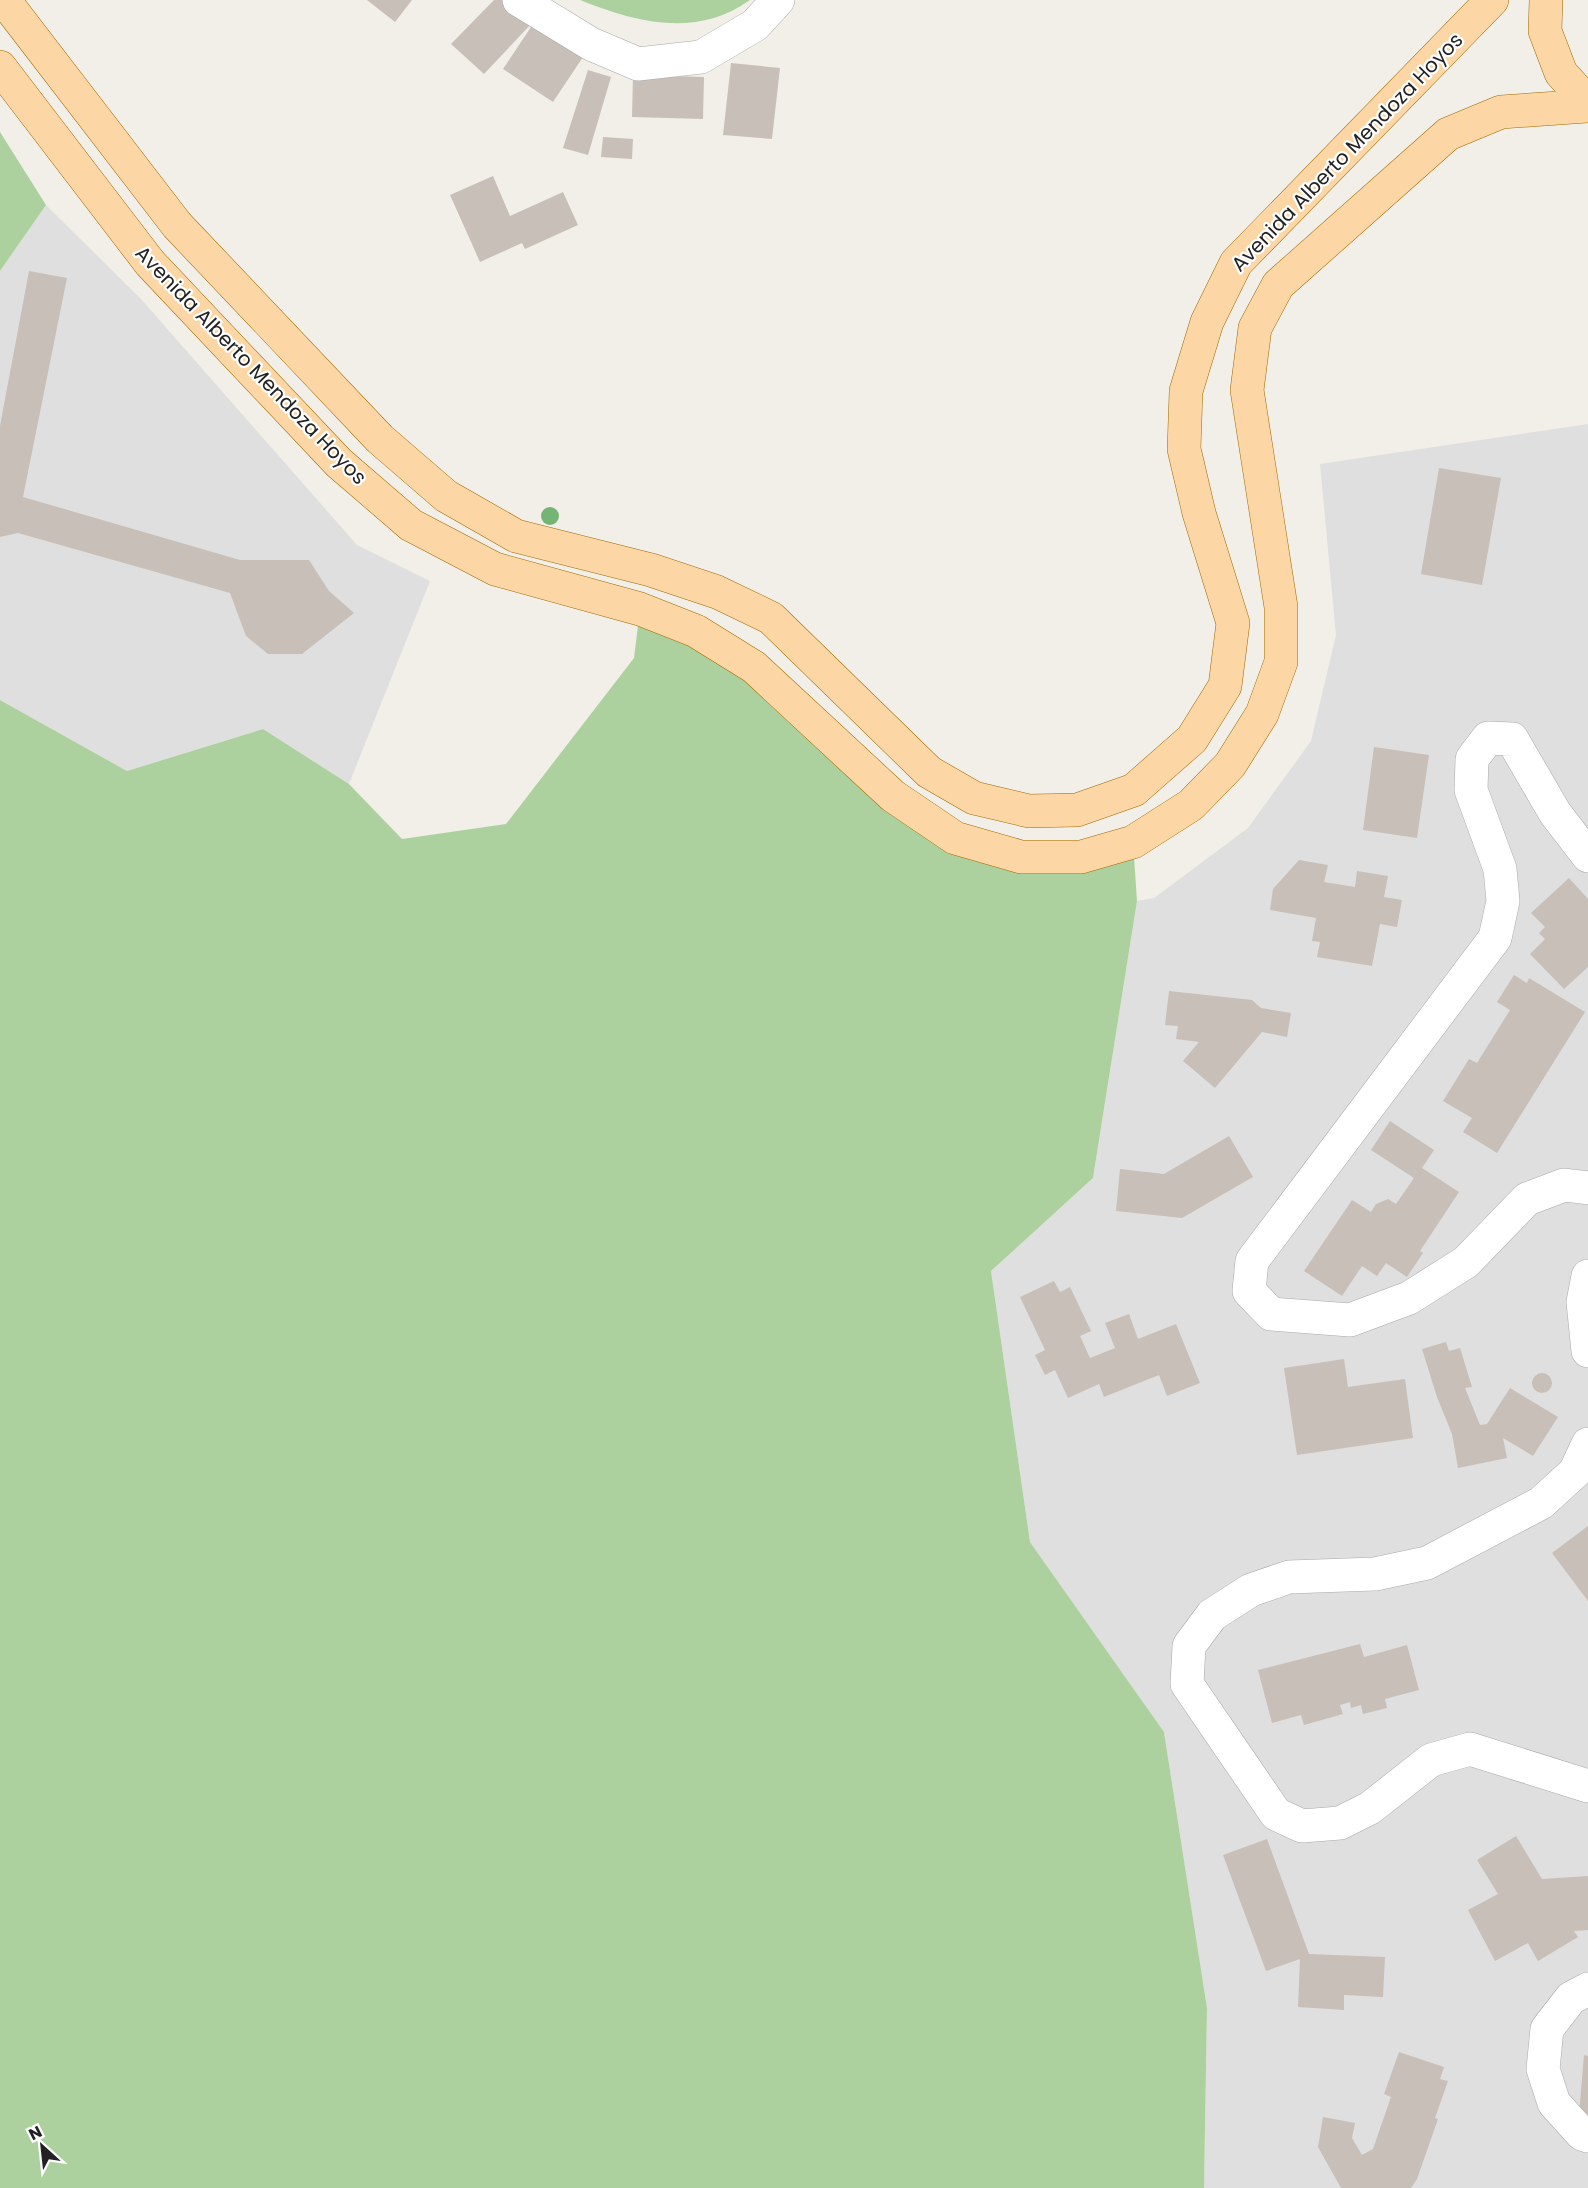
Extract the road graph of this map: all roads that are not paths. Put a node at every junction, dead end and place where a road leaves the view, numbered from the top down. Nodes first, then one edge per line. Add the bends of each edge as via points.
1 (4, 0) edge
2 (519, 0) edge
3 (778, 0) edge
4 (1492, 0) edge
5 (1546, 0) edge
6 (0, 68) edge
7 (1588, 104) edge
8 (1588, 856) edge
9 (1588, 1188) edge
10 (1588, 1276) edge
11 (1588, 1351) edge
12 (1588, 1444) edge
13 (1588, 1786) edge
14 (1588, 1989) edge
15 (1588, 2136) edge

1 - 4 main road, Avenida Alberto Mendoza Hoyos via 177,225 380,439 446,496 516,536 651,570 717,592 771,618 929,772 974,798 1029,811 1077,810 1134,790 1192,739 1225,686 1233,623 1184,449 1186,391 1207,322 1236,263
2 - 3 street via 591,44 638,64 701,57 755,25
5 - 7 main road via 1545,31 1561,73
6 - 7 main road, Avenida Alberto Mendoza Hoyos via 150,263 339,463 411,525 495,569 640,609 696,631 754,667 902,802 955,838 1021,857 1081,857 1133,842 1191,805 1230,765 1262,714 1281,662 1281,607 1247,390 1255,328 1278,285 1448,134 1501,112
8 - 9 street via 1555,813 1512,739 1488,738 1472,759 1471,790 1500,869 1503,901 1495,938 1252,1261 1249,1291 1271,1314 1350,1320 1409,1298 1466,1262 1527,1199 1564,1185
10 - 11 street via 1583,1302
12 - 13 street via 1575,1472 1541,1503 1427,1563 1375,1574 1289,1577 1251,1590 1212,1615 1189,1646 1187,1684 1276,1814 1302,1826 1340,1823 1370,1808 1431,1760 1470,1749
14 - 15 street via 1571,1998 1547,2029 1543,2069 1554,2103

